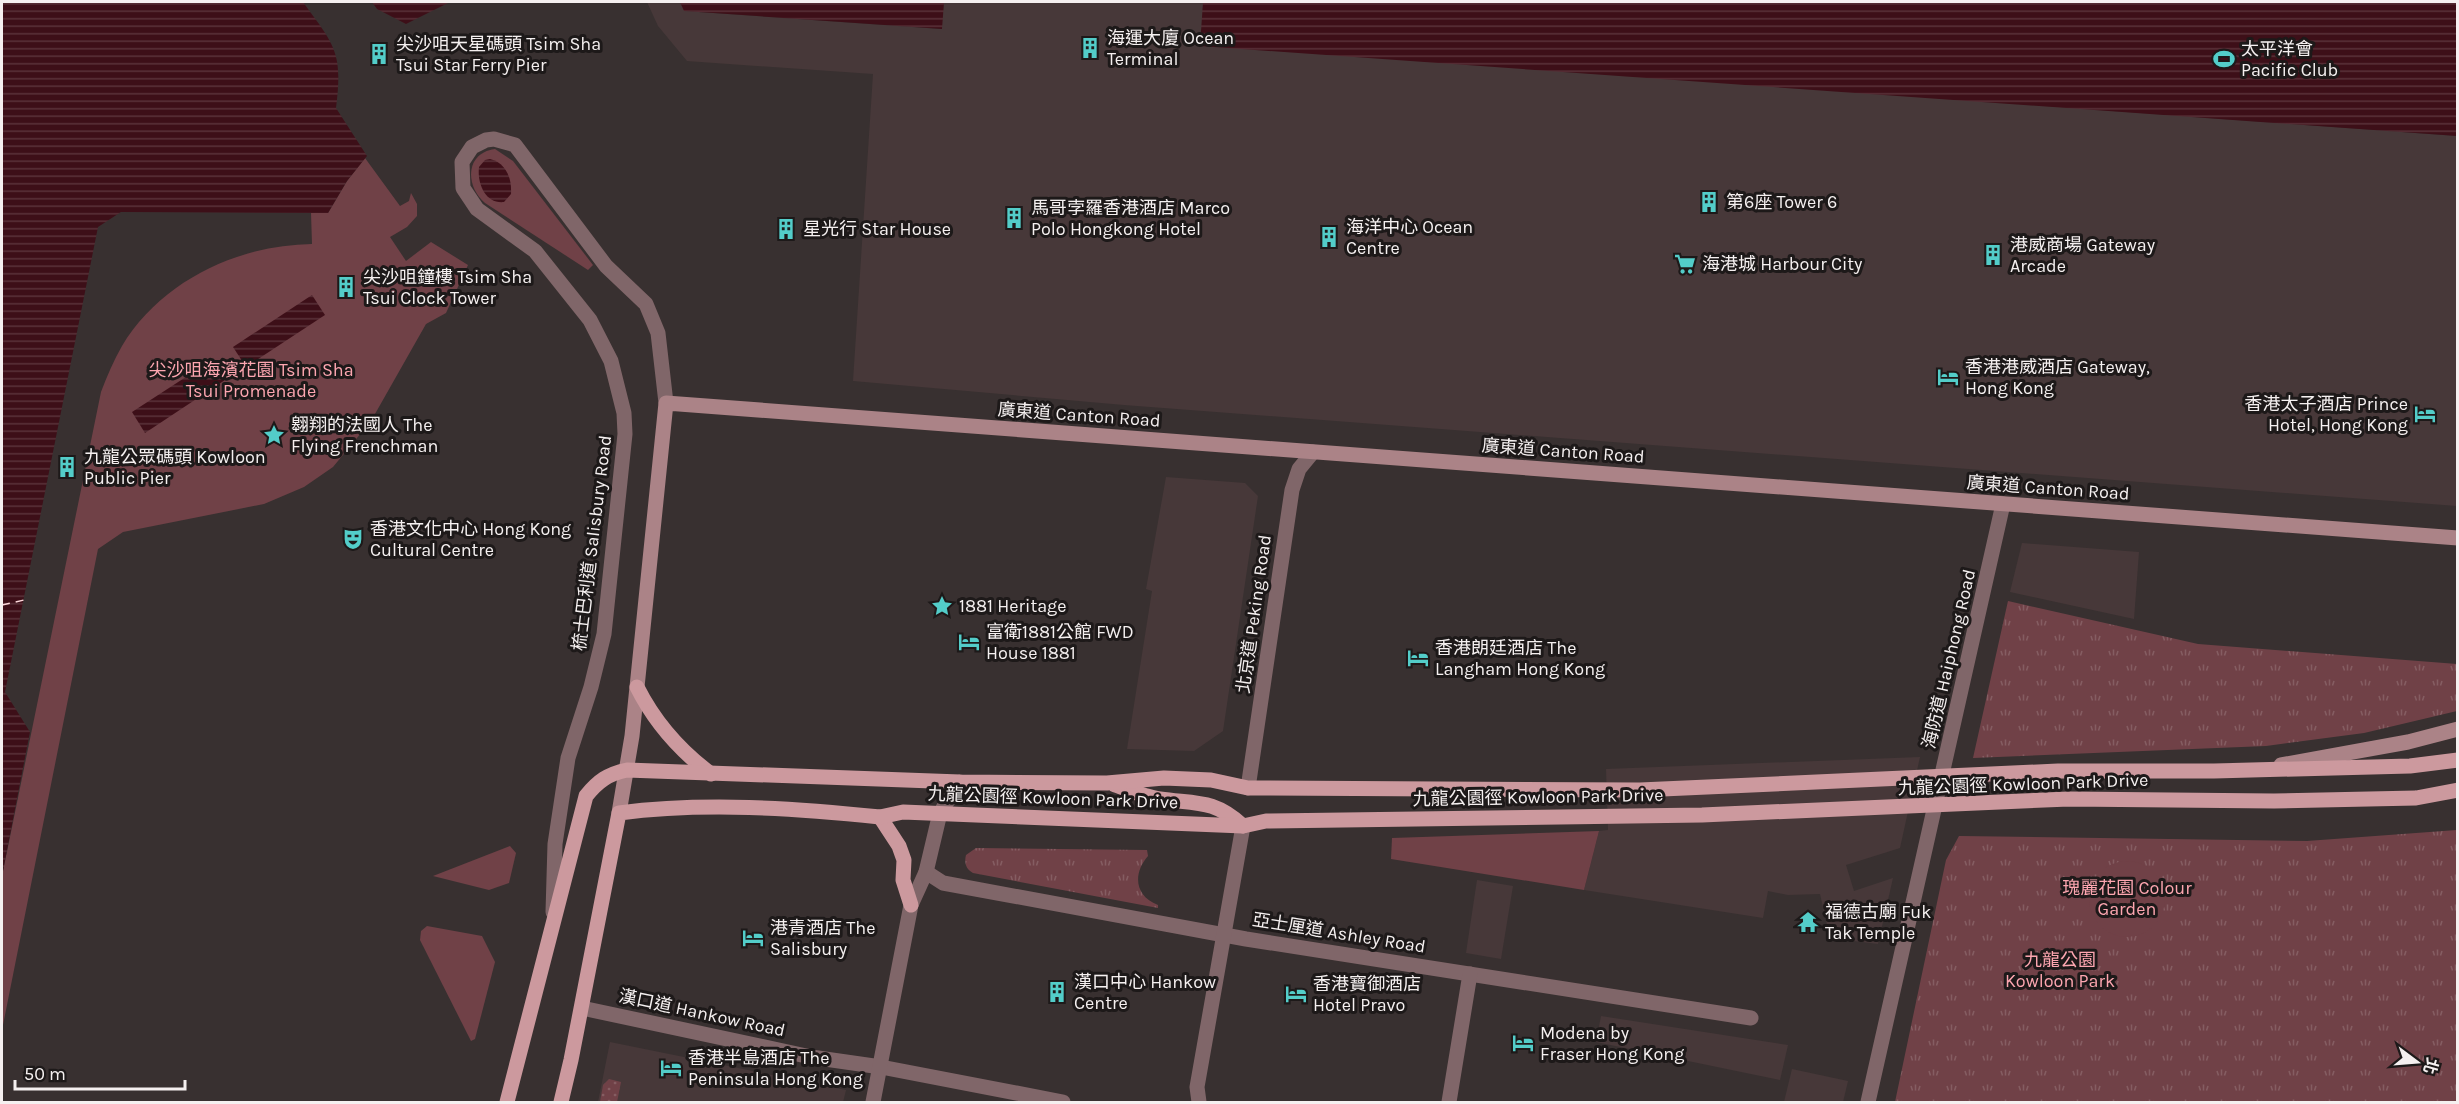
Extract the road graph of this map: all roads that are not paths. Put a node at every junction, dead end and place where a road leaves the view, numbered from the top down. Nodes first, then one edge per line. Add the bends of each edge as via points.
1 (666, 403) junction
2 (1313, 452) junction
3 (2003, 504) junction
4 (2457, 538) edge
5 (637, 687) junction
6 (2457, 729) edge
7 (2457, 760) edge
8 (627, 770) junction
9 (2256, 770) junction
10 (711, 774) junction
11 (960, 782) junction
12 (1107, 783) junction
13 (1248, 788) junction
14 (2457, 790) edge
15 (619, 813) junction
16 (940, 813) junction
17 (880, 817) junction
18 (1243, 825) junction
19 (926, 872) junction
20 (911, 905) junction
21 (552, 933) junction
22 (1224, 934) junction
23 (1470, 974) junction
24 (582, 1008) junction
25 (1751, 1018) dead end
26 (881, 1067) junction
27 (507, 1102) edge
28 (561, 1102) edge
29 (873, 1102) edge
30 (1063, 1102) edge
31 (1199, 1102) edge
32 (1449, 1102) edge
33 (1868, 1102) edge

1 - 2 main road, 廣東道 Canton Road
1 - 5 main road, 梳士巴利道 Salisbury Road
1 - 21 street, 梳士巴利道 Salisbury Road via 658,333 646,304 606,266 515,145 494,139 479,142 462,162 461,180 466,195 477,209 535,251 590,320 611,361 624,413 623,459 604,634 568,758 555,844
2 - 3 main road, 廣東道 Canton Road
2 - 13 street, 北京道 Peking Road via 1299,469 1292,490
3 - 4 main road, 廣東道 Canton Road
3 - 33 street, 海防道 Haiphong Road
5 - 8 main road, 梳士巴利道 Salisbury Road
5 - 10 main road via 661,728
6 - 9 main road, 九龍公園徑 Kowloon Park Drive
7 - 9 main road, 九龍公園徑 Kowloon Park Drive via 2410,766
8 - 10 main road, 九龍公園徑 Kowloon Park Drive
8 - 15 main road, 梳士巴利道 Salisbury Road
8 - 21 main road, 梳士巴利道 Salisbury Road via 609,774 586,796
9 - 13 main road, 九龍公園徑 Kowloon Park Drive via 2058,771 1640,790
10 - 11 main road, 九龍公園徑 Kowloon Park Drive
11 - 12 main road, 九龍公園徑 Kowloon Park Drive
11 - 16 street
12 - 13 main road, 九龍公園徑 Kowloon Park Drive via 1164,778 1211,780
12 - 18 main road via 1158,799 1206,802 1228,812
14 - 18 main road, 九龍公園徑 Kowloon Park Drive via 2416,798 2058,799 1702,814 1266,821
15 - 17 main road, 九龍公園徑 Kowloon Park Drive via 705,807
15 - 24 main road, 梳士巴利道 Salisbury Road
16 - 17 main road, 九龍公園徑 Kowloon Park Drive via 903,812
16 - 18 main road, 九龍公園徑 Kowloon Park Drive
16 - 19 street
17 - 20 main road via 904,860 903,880
18 - 22 street
19 - 20 street
19 - 22 street, 亞士厘道 Ashley Road via 943,883
20 - 26 street
21 - 27 main road, 梳士巴利道 Salisbury Road
22 - 23 street, 亞士厘道 Ashley Road
22 - 31 street via 1197,1087
23 - 25 street, 亞士厘道 Ashley Road
23 - 32 street
24 - 26 street, 漢口道 Hankow Road via 811,1057
24 - 28 main road, 梳士巴利道 Salisbury Road
26 - 29 street
26 - 30 street, 漢口道 Hankow Road

